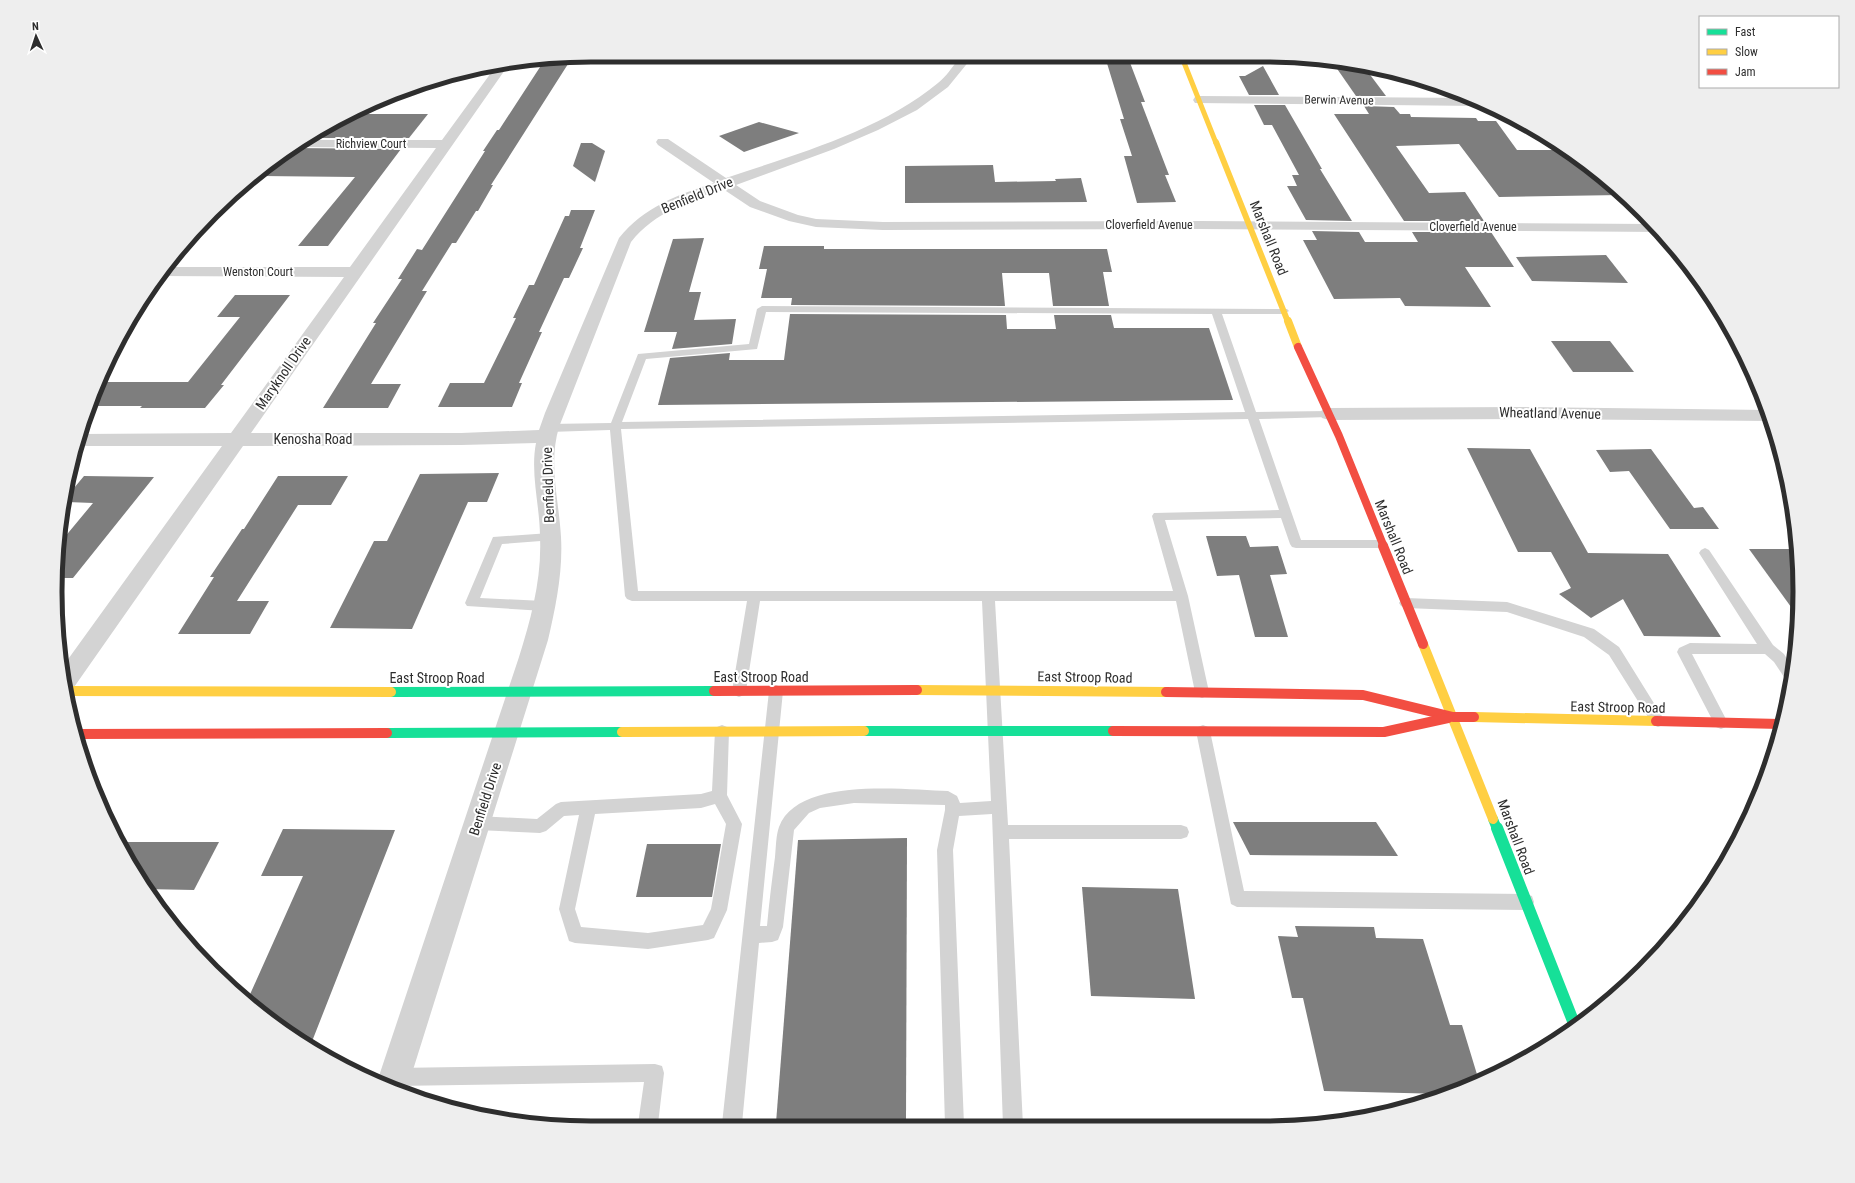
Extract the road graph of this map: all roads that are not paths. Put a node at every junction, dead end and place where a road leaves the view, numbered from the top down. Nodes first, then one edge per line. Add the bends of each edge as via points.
1 (963, 62) edge
2 (1184, 62) edge
3 (498, 70) edge
4 (1199, 100) junction
5 (1466, 102) edge
6 (663, 142) dead end
7 (309, 144) edge
8 (445, 144) junction
9 (724, 183) junction
10 (1249, 226) junction
11 (1649, 229) edge
12 (169, 272) edge
13 (355, 272) junction
14 (1216, 311) junction
15 (1284, 312) junction
16 (1329, 414) junction
17 (1251, 416) junction
18 (1763, 416) edge
19 (615, 426) junction
20 (548, 432) junction
21 (237, 439) junction
22 (84, 440) edge
23 (1286, 514) junction
24 (550, 537) junction
25 (1382, 544) junction
26 (1705, 553) dead end
27 (754, 596) junction
28 (988, 596) junction
29 (1181, 596) junction
30 (1406, 603) junction
31 (544, 606) junction
32 (1768, 649) junction
33 (1787, 670) edge
34 (69, 676) edge
35 (993, 690) junction
36 (71, 691) edge
37 (739, 691) junction
38 (776, 691) junction
39 (518, 692) junction
40 (1202, 692) junction
41 (1454, 717) junction
42 (1658, 722) junction
43 (1721, 723) junction
44 (1776, 724) edge
45 (771, 730) junction
46 (996, 730) junction
47 (722, 731) junction
48 (1203, 731) junction
49 (506, 732) junction
50 (82, 734) edge
51 (719, 796) junction
52 (588, 808) junction
53 (999, 808) junction
54 (953, 810) junction
55 (477, 823) junction
56 (1000, 832) junction
57 (1181, 832) dead end
58 (1526, 902) junction
59 (751, 935) junction
60 (1573, 1021) edge
61 (393, 1082) edge
62 (648, 1121) edge
63 (732, 1121) edge
64 (954, 1121) edge
65 (1013, 1121) edge

1 - 9 street, Benfield Drive via 941,86 896,116 849,138
2 - 4 main road, Marshall Road
3 - 8 street, Maryknoll Drive
4 - 5 street, Berwin Avenue
4 - 10 main road, Marshall Road
6 - 9 street, Cloverfield Avenue
7 - 8 street, Richview Court
8 - 13 street, Maryknoll Drive
9 - 10 street, Cloverfield Avenue via 755,204 816,223 884,226
9 - 20 street, Benfield Drive via 661,208 635,227 624,240
10 - 11 street, Cloverfield Avenue
10 - 15 main road, Marshall Road
12 - 13 street, Wenston Court
13 - 21 street, Maryknoll Drive
14 - 15 lane
14 - 17 lane
14 - 19 lane via 762,309 753,347 642,356
15 - 16 main road, Marshall Road
16 - 17 lane
16 - 18 street, Wheatland Avenue
16 - 25 main road, Marshall Road
17 - 19 lane
17 - 23 lane
19 - 20 lane
19 - 27 lane via 632,596
20 - 21 street, Kenosha Road via 453,439
20 - 24 street, Benfield Drive via 544,452
21 - 22 street, Kenosha Road
21 - 34 street, Maryknoll Drive
23 - 25 lane via 1296,544
23 - 29 lane via 1158,516
24 - 31 street, Benfield Drive
24 - 31 lane via 497,540 472,603
25 - 30 main road, Marshall Road
26 - 32 lane
27 - 28 lane
27 - 37 lane
28 - 29 lane
28 - 35 lane
29 - 40 lane
30 - 41 main road, Marshall Road
30 - 42 lane via 1507,608 1589,634 1614,651
31 - 39 street, Benfield Drive via 532,657
32 - 33 lane
32 - 43 lane via 1690,648 1684,652
35 - 38 main road, East Stroop Road
35 - 40 main road, East Stroop Road
35 - 46 lane
36 - 39 main road, East Stroop Road
37 - 38 main road, East Stroop Road
37 - 39 main road, East Stroop Road
38 - 45 lane
39 - 49 street, Benfield Drive
40 - 41 main road, East Stroop Road via 1363,695
41 - 42 main road, East Stroop Road
41 - 48 main road, East Stroop Road via 1384,732
41 - 58 main road, Marshall Road
42 - 43 main road, East Stroop Road
43 - 44 main road, East Stroop Road
45 - 46 main road, East Stroop Road
45 - 47 main road, East Stroop Road
45 - 59 lane
46 - 48 main road, East Stroop Road
46 - 53 lane
47 - 49 main road, East Stroop Road
47 - 51 lane
48 - 58 lane via 1237,899
49 - 50 main road, East Stroop Road
49 - 55 street, Benfield Drive
51 - 52 lane via 701,801
51 - 52 lane via 734,824 719,910 708,932 648,941 575,935 567,909
52 - 55 lane via 561,809 540,826
53 - 54 lane
53 - 56 lane
54 - 59 lane via 952,801 948,798 860,796 820,800 806,806 794,816 786,828 772,934
54 - 64 lane via 946,850
55 - 61 street, Benfield Drive
56 - 57 lane
56 - 65 lane
58 - 60 main road, Marshall Road
59 - 63 lane
61 - 62 lane via 656,1073

